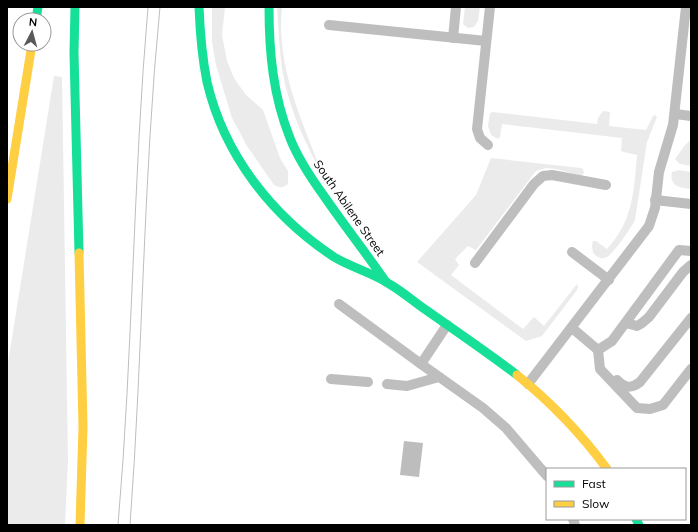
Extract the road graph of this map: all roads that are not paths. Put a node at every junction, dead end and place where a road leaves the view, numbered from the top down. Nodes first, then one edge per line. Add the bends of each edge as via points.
1 (75, 7) edge
2 (199, 7) edge
3 (269, 7) edge
4 (456, 7) edge
5 (490, 7) edge
6 (686, 7) edge
7 (329, 25) dead end
8 (453, 38) junction
9 (486, 41) junction
10 (31, 52) edge
11 (675, 114) junction
12 (691, 116) edge
13 (488, 146) dead end
14 (606, 185) dead end
15 (7, 199) edge
16 (655, 200) junction
17 (691, 204) edge
18 (691, 251) edge
19 (572, 252) dead end
20 (475, 263) dead end
21 (691, 265) edge
22 (609, 280) junction
23 (386, 282) junction
24 (339, 304) dead end
25 (691, 318) edge
26 (626, 323) junction
27 (447, 325) junction
28 (572, 328) junction
29 (598, 350) junction
30 (599, 361) junction
31 (421, 364) junction
32 (691, 369) edge
33 (439, 377) junction
34 (331, 378) dead end
35 (368, 382) dead end
36 (387, 384) dead end
37 (528, 384) junction
38 (606, 468) edge
39 (546, 475) edge
40 (80, 525) edge

1 - 40 main road via 83,389
2 - 23 main road, South Abilene Street via 200,46 210,92 222,128 237,159 256,187 277,211 317,245 350,266
3 - 23 main road, South Abilene Street via 269,46 274,86 291,139 315,183
4 - 8 lane
5 - 9 lane
6 - 11 lane
7 - 8 lane
8 - 9 lane
9 - 13 lane via 477,129 480,138
10 - 15 main road
11 - 12 lane
11 - 16 lane via 659,172
14 - 20 lane via 552,175 543,176 534,184
16 - 17 lane
16 - 22 lane via 649,226
18 - 26 lane via 679,250
19 - 22 lane
21 - 26 lane via 649,317 636,326
22 - 28 lane
23 - 27 main road, South Abilene Street
24 - 31 lane
25 - 30 lane via 635,386 623,386
26 - 29 lane via 612,341
27 - 31 lane
27 - 37 main road, South Abilene Street
28 - 29 lane
28 - 37 lane
29 - 30 lane
30 - 32 lane via 600,369 637,408 650,409 663,405
31 - 33 lane
33 - 36 lane via 407,386
33 - 39 lane via 484,408 506,428
34 - 35 lane
37 - 38 main road, South Abilene Street via 575,428

